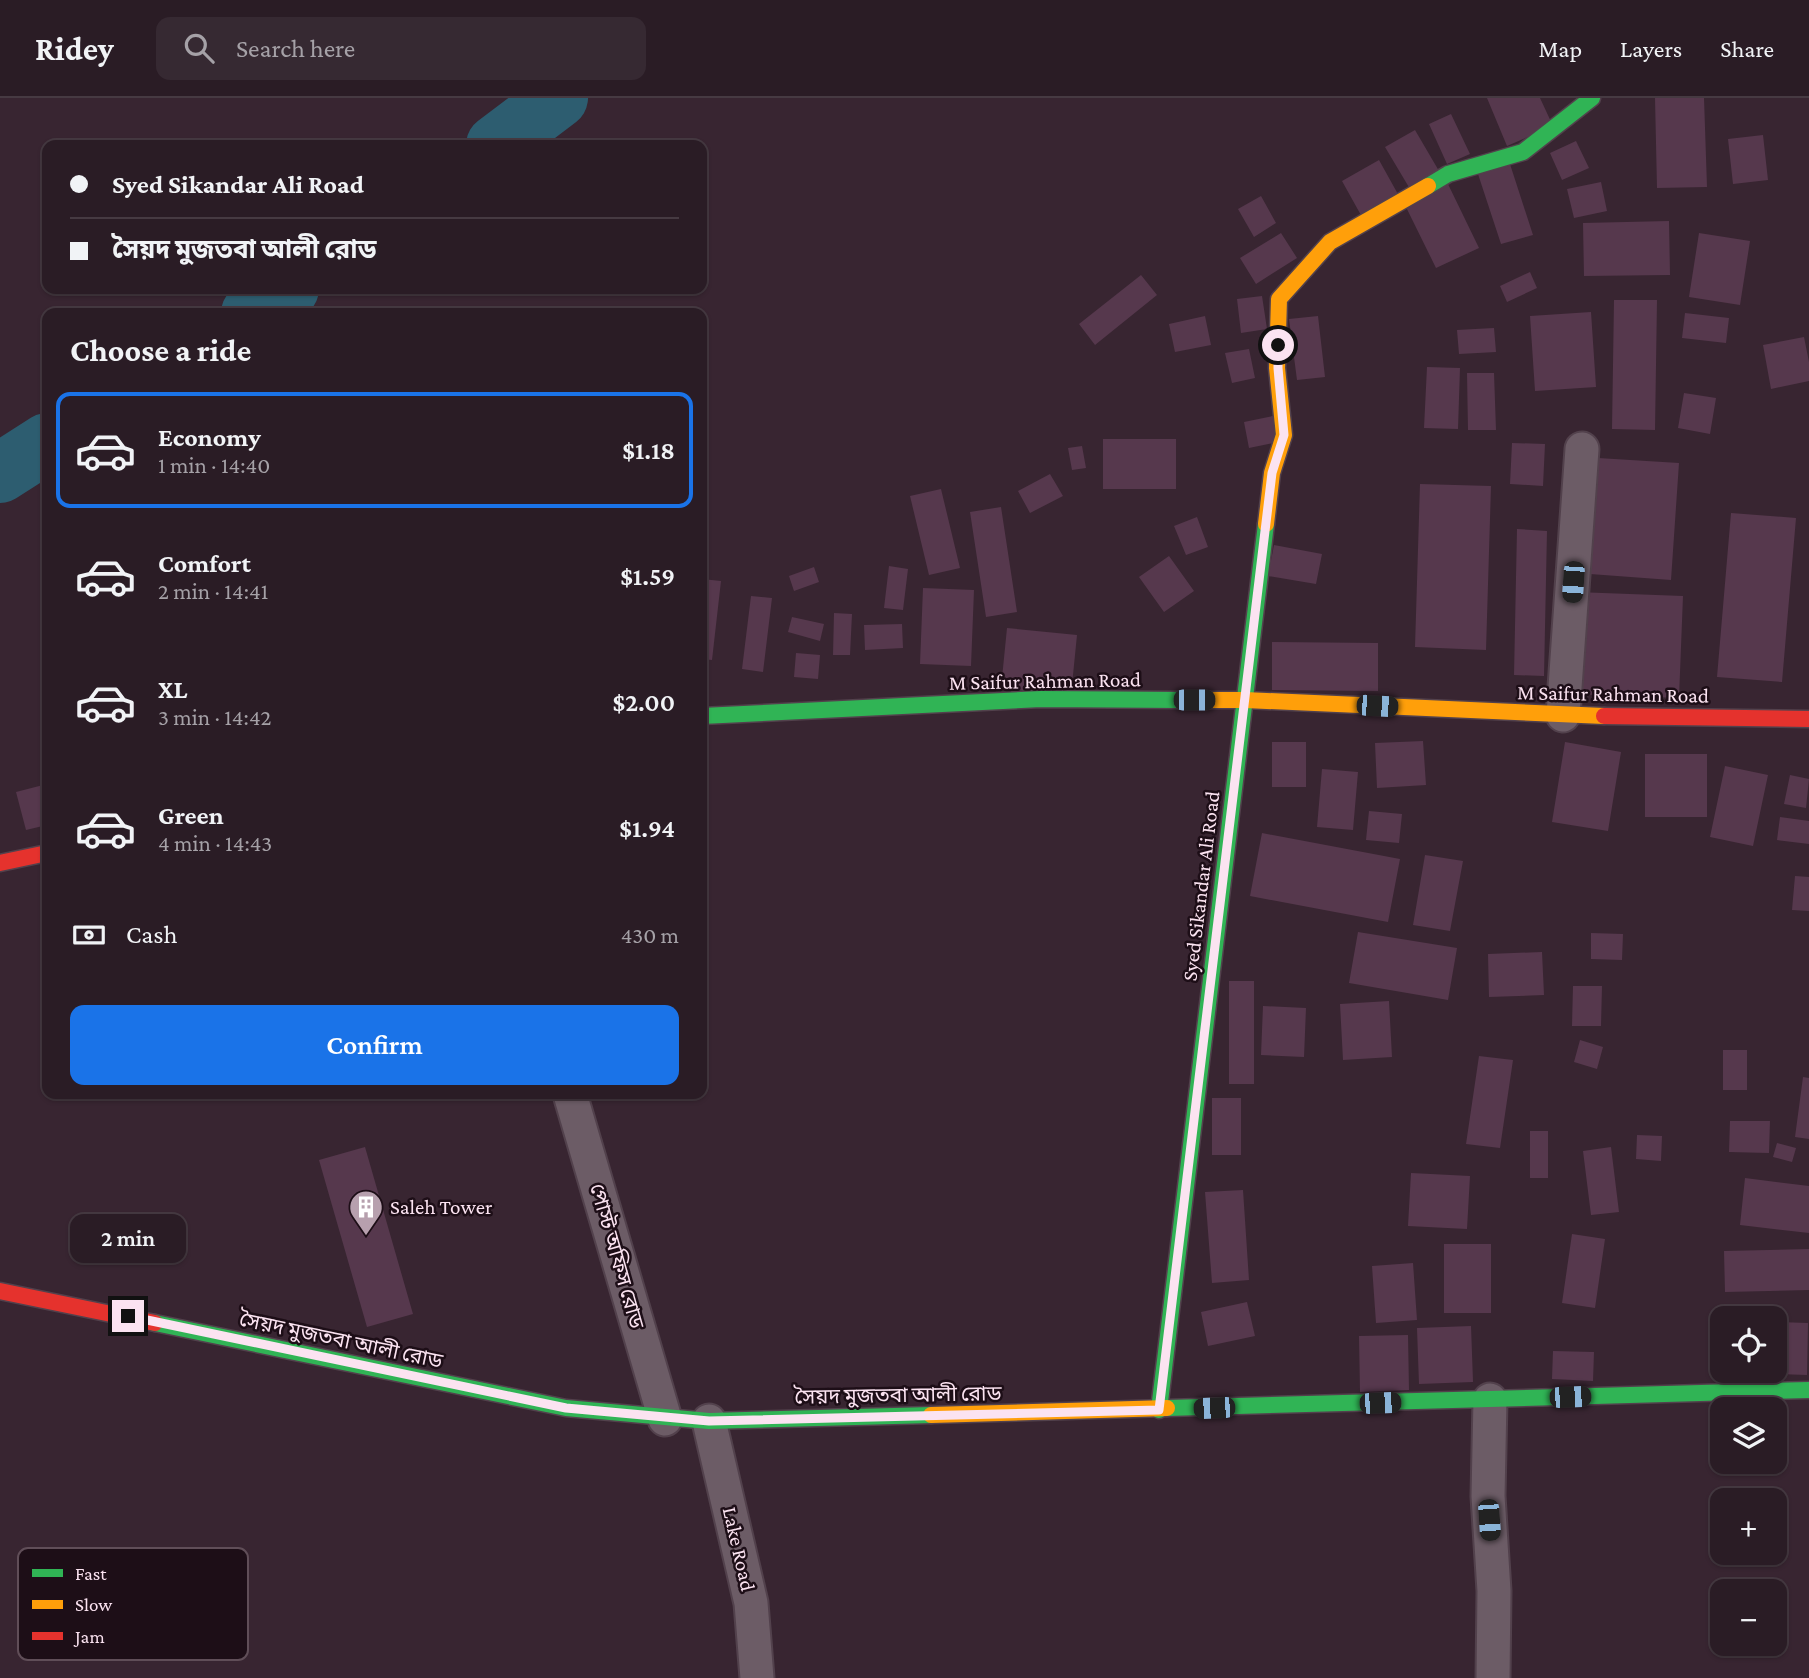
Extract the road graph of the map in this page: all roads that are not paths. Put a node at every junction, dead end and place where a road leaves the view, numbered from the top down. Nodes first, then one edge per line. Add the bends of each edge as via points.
1 (1592, 98) edge
2 (1582, 449) dead end
3 (1245, 700) junction
4 (1563, 715) junction
5 (707, 716) edge
6 (1809, 719) edge
7 (42, 854) edge
8 (0, 863) edge
9 (571, 1099) edge
10 (0, 1291) edge
11 (1809, 1390) edge
12 (1490, 1400) junction
13 (1159, 1410) junction
14 (664, 1419) junction
15 (709, 1421) junction
16 (757, 1678) edge
17 (1493, 1678) edge

1 - 3 street, Syed Sikandar Ali Road via 1523,152 1448,174 1330,242 1279,299 1278,368 1284,435 1272,473
2 - 4 street
3 - 4 street, M Saifur Rahman Road
3 - 5 street, M Saifur Rahman Road via 1041,699
3 - 13 street, Syed Sikandar Ali Road
4 - 6 street, M Saifur Rahman Road
7 - 8 street
9 - 14 street, পোস্ট অফিস রোড
10 - 14 street, সৈয়দ মুজতবা আলী রোড via 566,1408
11 - 12 street, সৈয়দ মুজতবা আলী রোড
12 - 13 street, সৈয়দ মুজতবা আলী রোড
12 - 17 street
13 - 15 street, সৈয়দ মুজতবা আলী রোড
14 - 15 street, সৈয়দ মুজতবা আলী রোড
15 - 16 street, Lake Road via 751,1603

